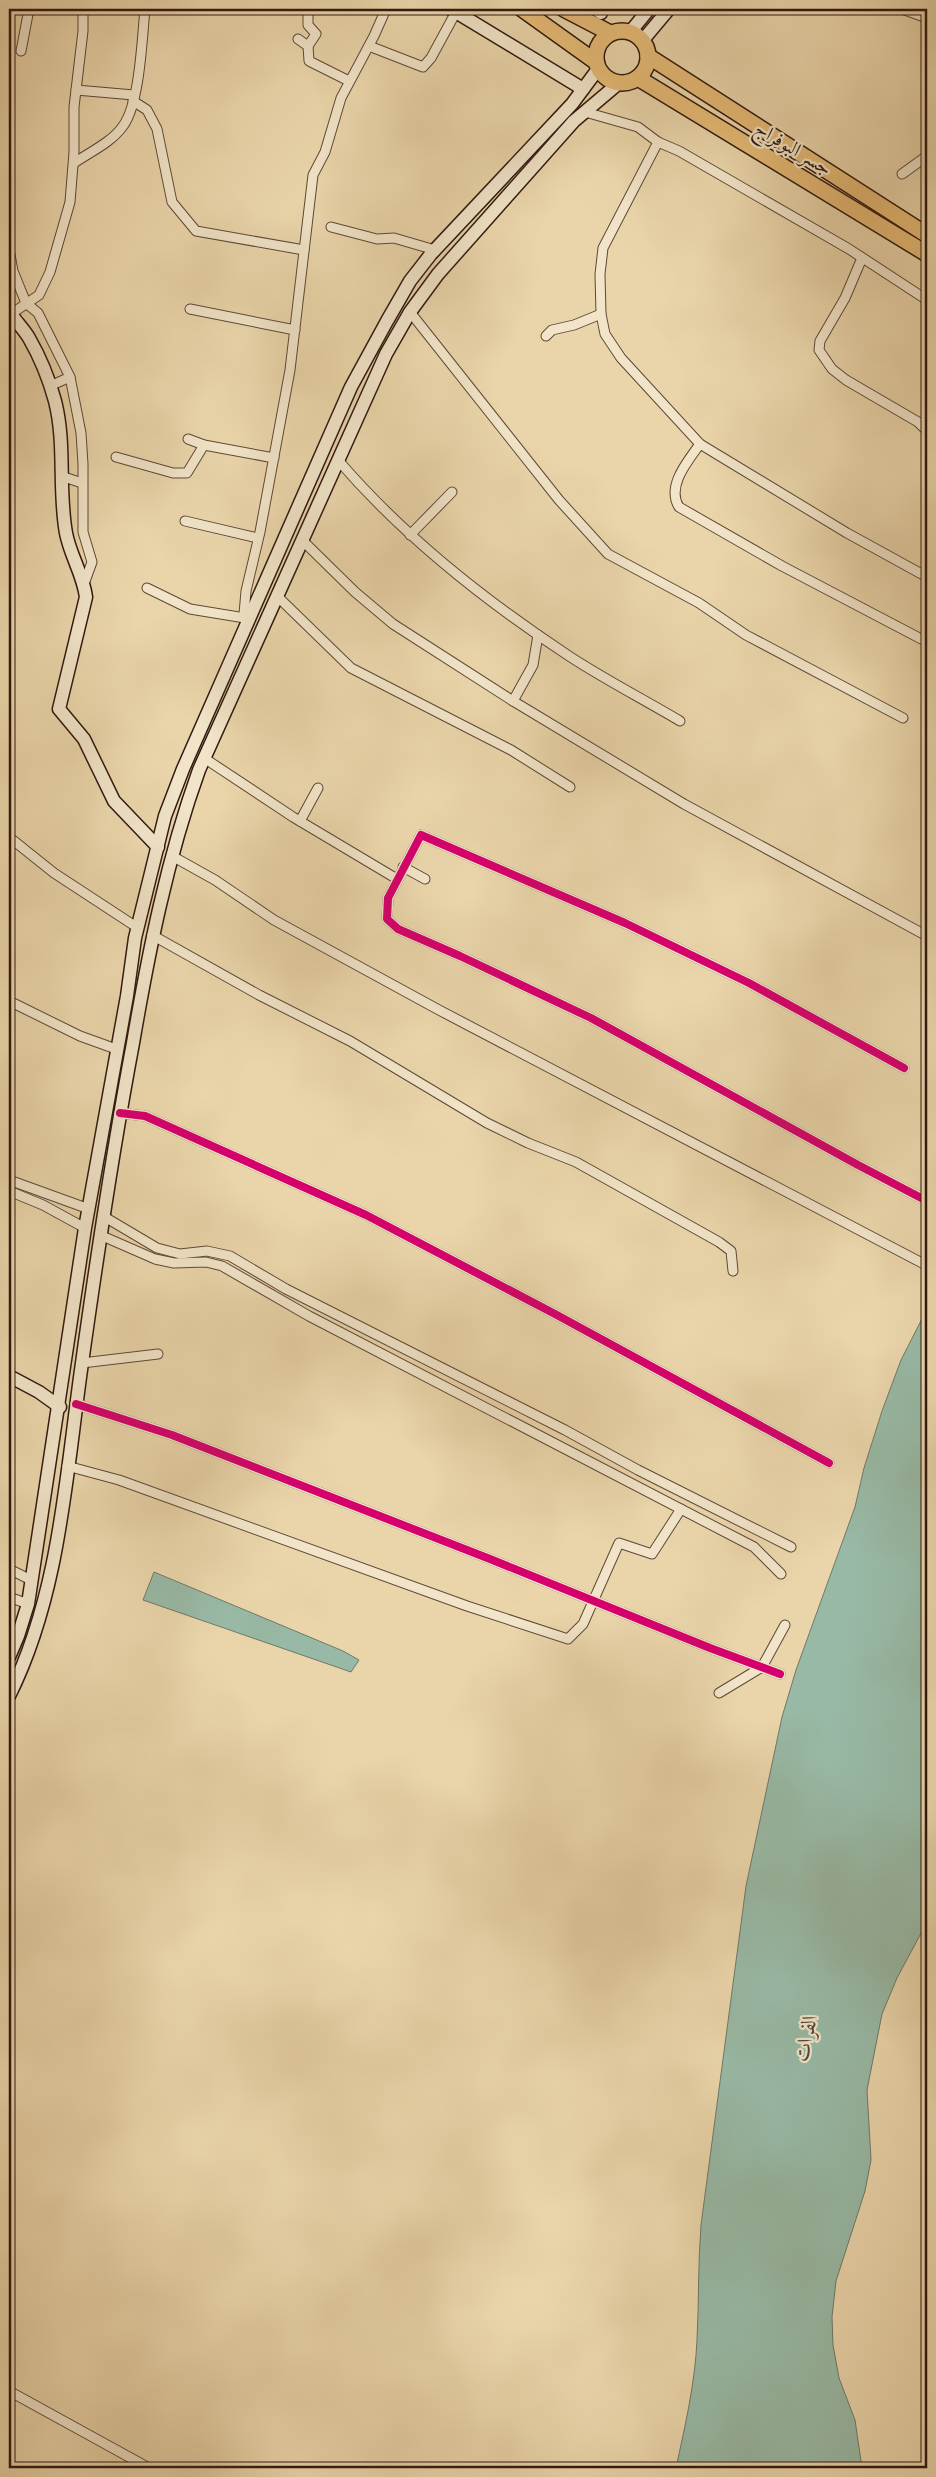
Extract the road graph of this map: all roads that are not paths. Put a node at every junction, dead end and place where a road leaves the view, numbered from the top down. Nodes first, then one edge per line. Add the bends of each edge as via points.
1 (29, 9) edge
2 (146, 9) edge
3 (308, 9) edge
4 (386, 9) edge
5 (522, 9) edge
6 (564, 9) edge
7 (649, 9) edge
8 (669, 9) edge
9 (902, 9) edge
10 (85, 10) edge
11 (453, 10) edge
12 (602, 18) edge
13 (927, 18) edge
14 (637, 36) junction
15 (298, 40) dead end
16 (308, 46) junction
17 (369, 46) junction
18 (21, 51) dead end
19 (648, 56) junction
20 (597, 66) junction
21 (638, 78) junction
22 (349, 81) junction
23 (619, 83) junction
24 (583, 89) junction
25 (76, 90) junction
26 (134, 98) junction
27 (584, 112) junction
28 (658, 142) junction
29 (927, 156) edge
30 (74, 163) junction
31 (902, 174) dead end
32 (331, 227) dead end
33 (927, 235) edge
34 (9, 249) edge
35 (304, 250) junction
36 (435, 250) junction
37 (927, 254) edge
38 (862, 258) junction
39 (927, 300) edge
40 (26, 304) junction
41 (190, 309) dead end
42 (10, 312) edge
43 (410, 312) junction
44 (601, 314) junction
45 (295, 330) junction
46 (546, 336) dead end
47 (70, 377) junction
48 (50, 386) junction
49 (927, 431) edge
50 (188, 440) dead end
51 (700, 444) junction
52 (204, 445) junction
53 (116, 457) dead end
54 (274, 458) junction
55 (338, 460) junction
56 (62, 476) junction
57 (82, 483) junction
58 (452, 492) dead end
59 (185, 521) dead end
60 (410, 535) junction
61 (258, 538) junction
62 (302, 540) junction
63 (927, 577) edge
64 (84, 584) junction
65 (147, 588) dead end
66 (277, 596) junction
67 (246, 621) junction
68 (538, 635) junction
69 (927, 642) edge
70 (226, 671) junction
71 (241, 677) junction
72 (514, 701) junction
73 (903, 718) dead end
74 (680, 721) dead end
75 (204, 758) junction
76 (570, 787) dead end
77 (318, 788) dead end
78 (300, 821) junction
79 (9, 837) edge
80 (158, 847) junction
81 (172, 856) junction
82 (403, 867) junction
83 (397, 879) junction
84 (425, 879) dead end
85 (138, 928) junction
86 (152, 935) junction
87 (927, 936) edge
88 (9, 1001) edge
89 (116, 1049) junction
90 (904, 1068) dead end
91 (108, 1097) junction
92 (122, 1100) junction
93 (120, 1113) junction
94 (9, 1180) edge
95 (9, 1191) edge
96 (927, 1201) edge
97 (89, 1208) junction
98 (103, 1216) junction
99 (85, 1228) junction
100 (100, 1235) junction
101 (924, 1264) dead end
102 (733, 1271) dead end
103 (158, 1354) dead end
104 (82, 1363) junction
105 (9, 1376) edge
106 (76, 1404) junction
107 (60, 1407) junction
108 (829, 1463) dead end
109 (67, 1466) junction
110 (681, 1509) junction
111 (792, 1547) dead end
112 (9, 1569) edge
113 (781, 1574) dead end
114 (31, 1580) junction
115 (9, 1597) edge
116 (593, 1602) junction
117 (28, 1604) junction
118 (785, 1625) dead end
119 (9, 1657) edge
120 (762, 1667) junction
121 (780, 1674) dead end
122 (719, 1693) dead end
123 (9, 1696) edge
124 (9, 2391) edge
125 (149, 2468) edge

1 - 18 street
2 - 26 street
3 - 16 street via 308,25 316,34
4 - 17 street
5 - 20 main road
6 - 12 main road
7 - 14 main road
8 - 14 main road
9 - 13 street
10 - 25 street
11 - 17 street via 431,58 423,67
11 - 24 main road
12 - 14 main road via 616,30
12 - 20 main road
14 - 19 main road
15 - 16 street
16 - 22 street via 310,61
17 - 22 street
19 - 21 main road via 644,72
19 - 33 main road, جسر البوفراج
20 - 23 main road via 604,76
20 - 24 main road
21 - 23 main road
21 - 37 main road, جسر البوفراج
22 - 35 street via 334,116 325,152 313,174
23 - 27 main road
24 - 36 main road
25 - 26 street
25 - 30 street
26 - 30 street via 123,126 110,139
26 - 35 street via 147,110 157,129 172,202 196,232
27 - 28 street via 638,126
27 - 43 main road via 438,274
28 - 38 street via 679,151
28 - 44 street via 603,248
29 - 31 street
30 - 40 street via 70,202 50,272 39,295
32 - 36 street via 377,239 394,238
34 - 40 street via 13,271
35 - 45 street
36 - 67 main road via 410,282 351,387
38 - 39 street
38 - 49 street via 845,298 820,341 819,350 832,369 846,380 918,422
40 - 42 street
40 - 47 street via 38,313
41 - 45 street
42 - 48 main road via 28,336
43 - 55 main road via 386,354
43 - 73 street via 559,500 608,554 699,603 746,635
44 - 46 street via 552,330
44 - 51 street via 605,334 621,358
45 - 54 street
47 - 48 street
47 - 57 street via 80,433
48 - 56 main road via 62,439
50 - 52 street
51 - 63 street
51 - 69 street via 680,475 674,492 679,506 782,566
52 - 53 street via 187,473 173,473
52 - 54 street
54 - 61 street
55 - 60 street
55 - 62 main road
56 - 57 street
56 - 64 main road via 66,533 70,552
57 - 64 street via 83,532 92,562
58 - 60 street
59 - 61 street
60 - 68 street via 486,598
61 - 67 street via 246,591
62 - 66 main road
62 - 72 street via 393,624
64 - 80 main road via 86,597 59,709 84,739 114,801
65 - 67 street via 190,609
66 - 71 main road
66 - 76 street via 351,668 511,750
67 - 70 main road
68 - 72 street via 533,665
68 - 74 street
70 - 71 main road
70 - 80 main road via 180,776
71 - 75 main road
72 - 87 street via 684,804
75 - 78 street
75 - 81 main road
77 - 78 street
78 - 83 street
79 - 85 street via 54,873
80 - 85 main road
81 - 86 main road
81 - 101 street via 274,920 439,1010
82 - 83 street
82 - 84 street
82 - 90 street via 421,836 634,927 749,983
83 - 96 street via 386,909 387,919 398,929 591,1018
85 - 89 main road
86 - 92 main road
86 - 102 street via 350,1041 487,1123 576,1162 720,1242 731,1252
88 - 89 street via 80,1036
89 - 91 main road
91 - 92 main road
91 - 97 main road
92 - 93 main road
93 - 98 main road
93 - 108 street via 145,1116 366,1215
94 - 97 street
95 - 99 street via 43,1204
97 - 99 main road
98 - 100 main road
98 - 111 street via 158,1248 180,1254 207,1251 230,1256 286,1289
99 - 107 main road
100 - 104 main road
100 - 110 street via 174,1263 206,1262 222,1266 309,1316
103 - 104 street
104 - 106 main road
105 - 107 main road
106 - 109 main road
106 - 116 street via 172,1435
107 - 114 main road
109 - 116 street via 119,1480 467,1606 568,1639 583,1624
109 - 123 main road via 46,1595 35,1634
110 - 113 street via 754,1546
110 - 116 street via 652,1554 619,1543
112 - 114 street
114 - 117 main road
115 - 117 street
116 - 120 street
117 - 119 main road
118 - 120 street
120 - 121 street
120 - 122 street
124 - 125 street

